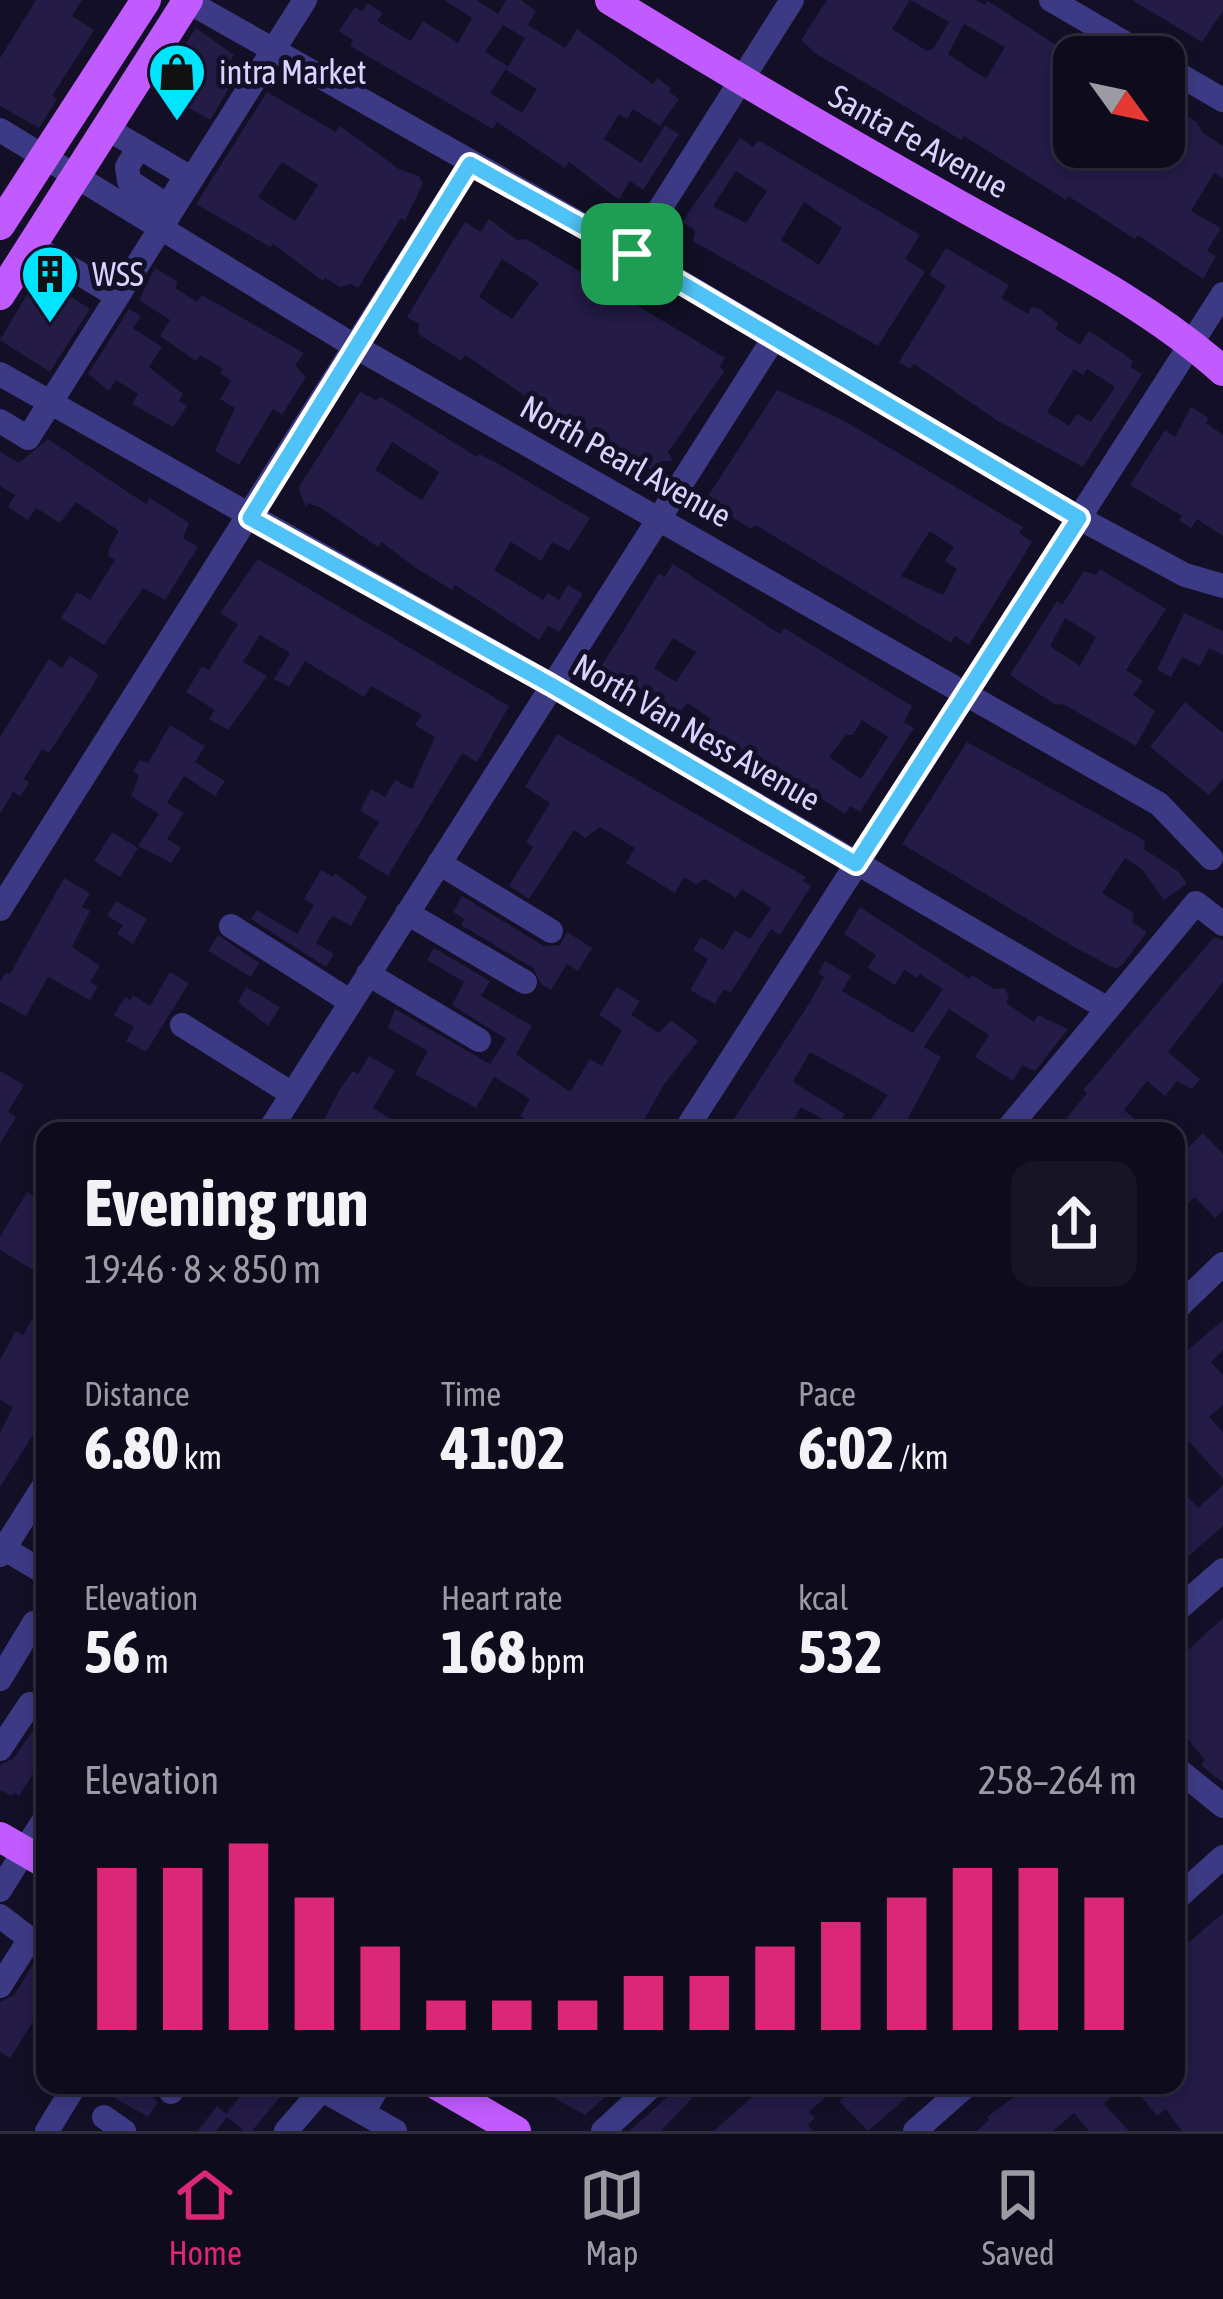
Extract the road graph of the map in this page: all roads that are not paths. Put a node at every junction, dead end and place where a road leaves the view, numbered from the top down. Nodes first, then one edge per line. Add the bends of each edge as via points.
1 (610, 0) edge
2 (791, 0) edge
3 (1051, 0) edge
4 (143, 1) edge
5 (188, 1) edge
6 (293, 4) edge
7 (1113, 36) edge
8 (273, 50) junction
9 (1185, 78) edge
10 (740, 80) junction
11 (1223, 100) edge
12 (106, 128) junction
13 (0, 130) edge
14 (139, 147) dead end
15 (44, 155) junction
16 (470, 164) junction
17 (75, 177) junction
18 (0, 225) edge
19 (161, 230) junction
20 (32, 245) junction
21 (632, 254) junction
22 (1223, 294) edge
23 (0, 295) edge
24 (118, 296) junction
25 (773, 338) junction
26 (1208, 344) edge
27 (356, 347) junction
28 (1223, 371) edge
29 (0, 374) edge
30 (51, 403) junction
31 (0, 421) edge
32 (661, 517) junction
33 (250, 518) junction
34 (1079, 518) junction
35 (1223, 586) edge
36 (551, 685) junction
37 (965, 691) junction
38 (1211, 858) dead end
39 (439, 863) junction
40 (856, 864) junction
41 (0, 909) edge
42 (407, 913) junction
43 (1223, 924) edge
44 (231, 926) dead end
45 (551, 931) dead end
46 (368, 974) junction
47 (526, 982) dead end
48 (351, 1002) junction
49 (1108, 1009) junction
50 (182, 1024) dead end
51 (479, 1040) dead end
52 (292, 1094) junction
53 (275, 1122) edge
54 (692, 1122) edge
55 (1014, 1122) edge
56 (1223, 1264) edge
57 (1185, 1301) edge
58 (36, 1498) edge
59 (1, 1550) edge
60 (36, 1568) edge
61 (1223, 1570) edge
62 (1185, 1603) edge
63 (34, 1623) dead end
64 (0, 1678) edge
65 (30, 1705) dead end
66 (0, 1749) edge
67 (1185, 1775) edge
68 (1223, 1806) edge
69 (23, 1850) edge
70 (1223, 1857) edge
71 (0, 1890) edge
72 (1185, 1891) edge
73 (0, 1916) edge
74 (0, 1985) edge
75 (70, 2094) edge
76 (318, 2094) edge
77 (321, 2094) edge
78 (374, 2094) edge
79 (452, 2094) edge
80 (643, 2094) edge
81 (957, 2094) edge
82 (363, 2113) junction
83 (290, 2130) edge
84 (46, 2131) edge
85 (395, 2131) edge
86 (516, 2131) edge
87 (603, 2131) edge
88 (915, 2131) edge

1 - 10 main road, Santa Fe Avenue
2 - 10 street
3 - 7 street
4 - 15 main road
5 - 8 street
5 - 12 main road
6 - 8 street
8 - 16 street
8 - 19 street
9 - 11 street
10 - 21 street
10 - 26 main road, Santa Fe Avenue
12 - 14 street
12 - 17 main road
13 - 15 street, North Pearl Avenue
15 - 17 street, North Pearl Avenue
15 - 18 main road
16 - 21 street
16 - 27 street
17 - 19 street, North Pearl Avenue
17 - 20 main road
19 - 24 street
19 - 27 street, North Pearl Avenue
20 - 23 main road
20 - 24 street
21 - 25 street
22 - 26 street
24 - 30 street
25 - 32 street
25 - 34 street
26 - 28 main road, Santa Fe Avenue
26 - 34 street
27 - 32 street, North Pearl Avenue
27 - 33 street
29 - 30 street, North Van Ness Avenue
30 - 31 street via 28,438
30 - 33 street, North Van Ness Avenue
32 - 36 street
32 - 37 street, North Pearl Avenue
33 - 36 street, North Van Ness Avenue
33 - 41 street
34 - 35 street via 1185,575
34 - 37 street
36 - 39 street
36 - 40 street, North Van Ness Avenue
37 - 38 street, North Pearl Avenue via 1159,803
37 - 40 street
39 - 42 street
39 - 45 street
40 - 49 street, North Van Ness Avenue
40 - 54 street
42 - 46 street
42 - 47 street
43 - 49 street via 1196,903
44 - 48 street
46 - 48 street
46 - 51 street
48 - 52 street
49 - 55 street
50 - 52 street
52 - 53 street
56 - 57 street
58 - 59 street
59 - 60 street
61 - 62 street
63 - 64 street
65 - 66 street
67 - 68 street
69 - 71 street
70 - 72 street
73 - 74 street via 30,1939
75 - 84 street
76 - 83 street
77 - 82 street
78 - 82 street
79 - 86 main road
80 - 87 street
81 - 88 street
82 - 85 street

